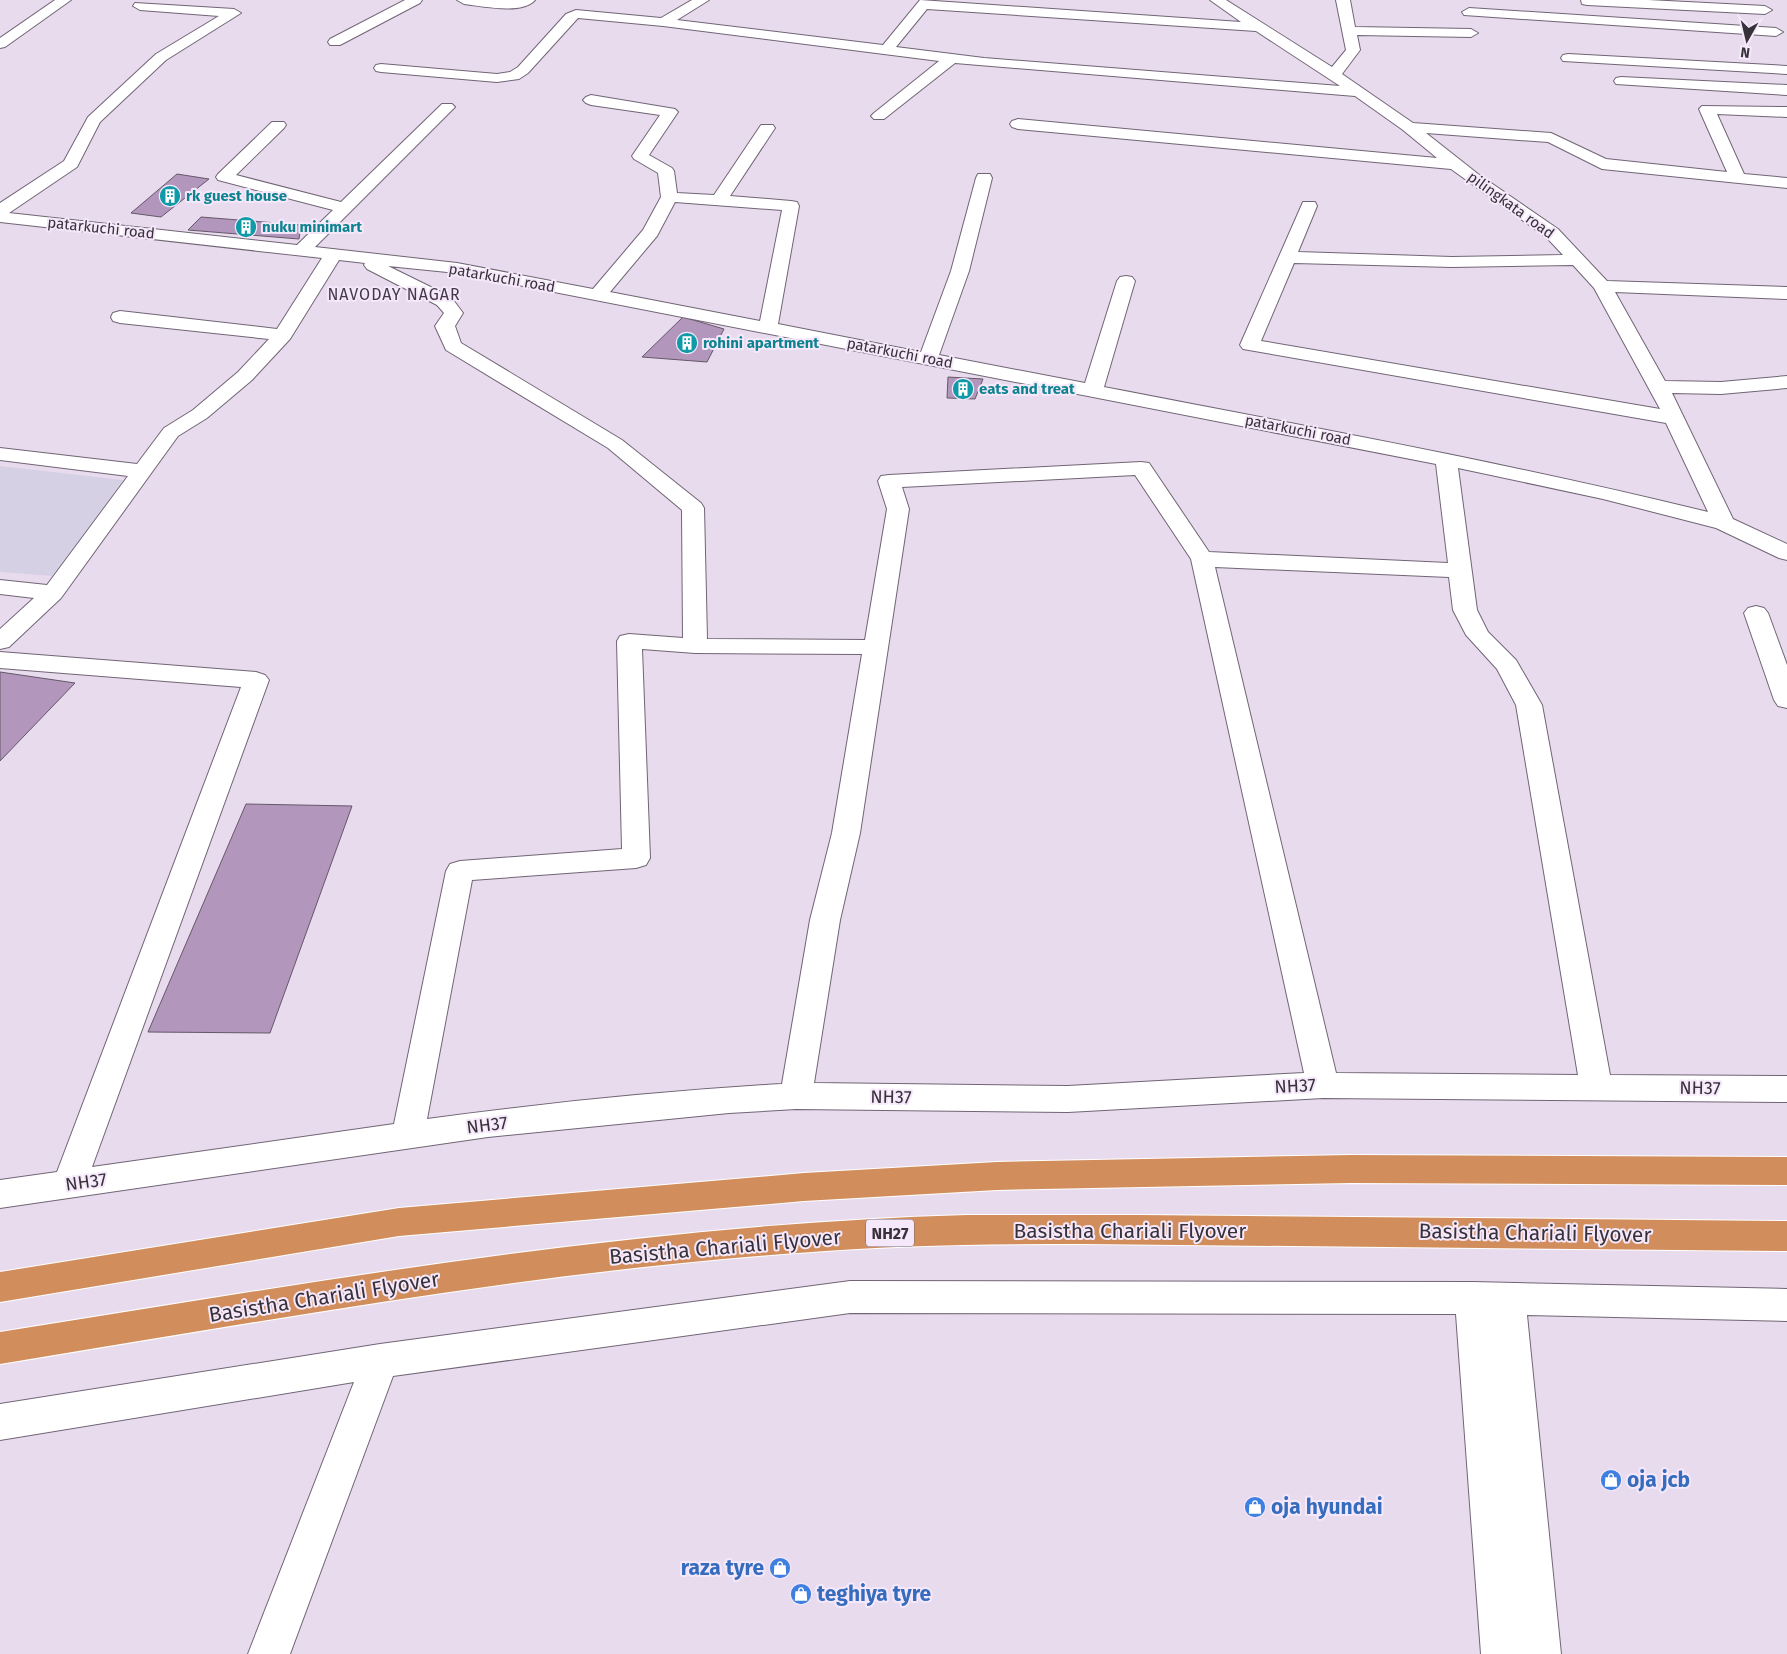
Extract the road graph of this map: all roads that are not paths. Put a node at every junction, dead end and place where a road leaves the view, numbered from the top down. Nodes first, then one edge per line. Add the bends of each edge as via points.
1 (64, 0) edge
2 (415, 0) edge
3 (464, 0) edge
4 (528, 0) edge
5 (697, 0) edge
6 (1217, 0) edge
7 (1343, 0) edge
8 (1574, 0) edge
9 (925, 3) edge
10 (1763, 5) edge
11 (140, 6) dead end
12 (1468, 12) dead end
13 (663, 22) junction
14 (1259, 27) junction
15 (1350, 31) junction
16 (1776, 32) junction
17 (1471, 33) dead end
18 (2, 41) edge
19 (335, 42) dead end
20 (1784, 47) dead end
21 (886, 50) junction
22 (952, 58) junction
23 (1568, 58) dead end
24 (381, 68) dead end
25 (1787, 70) edge
26 (1334, 75) junction
27 (1621, 81) dead end
28 (1787, 90) edge
29 (1359, 92) junction
30 (591, 100) dead end
31 (447, 107) dead end
32 (1787, 112) edge
33 (879, 116) dead end
34 (1018, 124) dead end
35 (278, 125) dead end
36 (1410, 127) junction
37 (767, 128) dead end
38 (1456, 164) junction
39 (984, 178) dead end
40 (1738, 178) junction
41 (1787, 183) edge
42 (669, 197) junction
43 (719, 200) junction
44 (1309, 206) dead end
45 (344, 208) junction
46 (0, 211) edge
47 (0, 217) edge
48 (301, 250) junction
49 (334, 254) junction
50 (356, 257) junction
51 (1287, 258) junction
52 (1577, 260) junction
53 (1126, 282) dead end
54 (1602, 286) junction
55 (1787, 293) edge
56 (597, 295) junction
57 (120, 317) dead end
58 (768, 328) junction
59 (283, 335) junction
60 (928, 359) junction
61 (1787, 382) edge
62 (1657, 387) junction
63 (1093, 391) junction
64 (1674, 418) junction
65 (0, 454) edge
66 (1446, 460) junction
67 (142, 471) junction
68 (1724, 523) junction
69 (1787, 554) edge
70 (1202, 559) junction
71 (1460, 571) junction
72 (0, 587) edge
73 (53, 593) junction
74 (1756, 612) dead end
75 (0, 642) edge
76 (695, 646) junction
77 (875, 648) junction
78 (0, 660) edge
79 (1787, 700) edge
80 (1323, 1085) junction
81 (1596, 1087) junction
82 (1787, 1089) edge
83 (796, 1096) junction
84 (408, 1136) junction
85 (1787, 1171) edge
86 (69, 1185) junction
87 (0, 1194) edge
88 (1787, 1236) edge
89 (0, 1287) edge
90 (1491, 1299) junction
91 (1787, 1305) edge
92 (0, 1348) edge
93 (380, 1361) junction
94 (0, 1422) edge
95 (269, 1654) edge
96 (1502, 1654) edge
97 (1540, 1654) edge

1 - 18 street
2 - 19 street
3 - 4 street via 518,5
5 - 13 street
6 - 14 street, pilingkata road
7 - 15 street
8 - 10 street
9 - 14 street
9 - 21 street
10 - 16 street
11 - 46 street via 234,13 161,57 94,120 71,164
12 - 16 street
13 - 21 street
13 - 24 street via 576,14 514,76 497,78
14 - 26 street, pilingkata road
15 - 17 street
15 - 26 street via 1353,50
16 - 20 street
21 - 22 street
22 - 29 street
22 - 33 street
23 - 25 street
26 - 29 street, pilingkata road
27 - 28 street
29 - 36 street, pilingkata road
30 - 42 street via 670,112 640,156 666,172
31 - 45 street
32 - 40 street via 1707,110
34 - 38 street
35 - 45 street via 224,177
36 - 38 street, pilingkata road
36 - 40 street via 1551,138 1602,164
37 - 43 street
38 - 52 street, pilingkata road via 1552,233
39 - 60 street via 960,271
40 - 41 street
42 - 43 street
42 - 56 street via 651,232
43 - 58 street via 791,206
44 - 51 street
45 - 48 street
47 - 48 street, patarkuchi road
48 - 49 street, patarkuchi road
49 - 50 street, patarkuchi road
49 - 59 street
50 - 56 street, patarkuchi road via 457,268
50 - 76 street via 444,300 454,313 445,326 453,346 615,444 693,508
51 - 52 street via 1452,262
51 - 64 street via 1250,345
52 - 54 street, pilingkata road
53 - 63 street
54 - 55 street
54 - 62 street, pilingkata road
56 - 58 street, patarkuchi road
57 - 59 street
58 - 60 street, patarkuchi road
59 - 67 street via 245,376 200,414 171,432
60 - 63 street, patarkuchi road
61 - 62 street via 1721,388
62 - 64 street, pilingkata road
63 - 66 street, patarkuchi road
64 - 68 street, pilingkata road
65 - 67 street
66 - 68 street, patarkuchi road via 1604,493
66 - 71 street
67 - 73 street
68 - 69 street, patarkuchi road
70 - 71 street
70 - 77 street via 1141,468 888,481 898,509
70 - 80 street
71 - 81 street via 1465,610 1478,635 1507,665 1529,705
72 - 73 street
73 - 75 street
74 - 79 street
76 - 77 street
76 - 84 street via 629,641 636,858 460,872
77 - 83 street via 846,833 825,920
78 - 86 street via 256,680
80 - 81 street, NH37
80 - 83 street, NH37 via 1068,1099
81 - 82 street, NH37
83 - 84 street, NH37 via 536,1119
84 - 86 street, NH37
85 - 89 highway via 1351,1169 997,1176 814,1186 399,1222
86 - 87 street, NH37
88 - 92 highway, Basistha Chariali Flyover / NH27 via 1082,1229 797,1238 645,1253 338,1294
90 - 91 street
90 - 93 street via 850,1297
90 - 96 street
90 - 97 street
93 - 94 street
93 - 95 street

